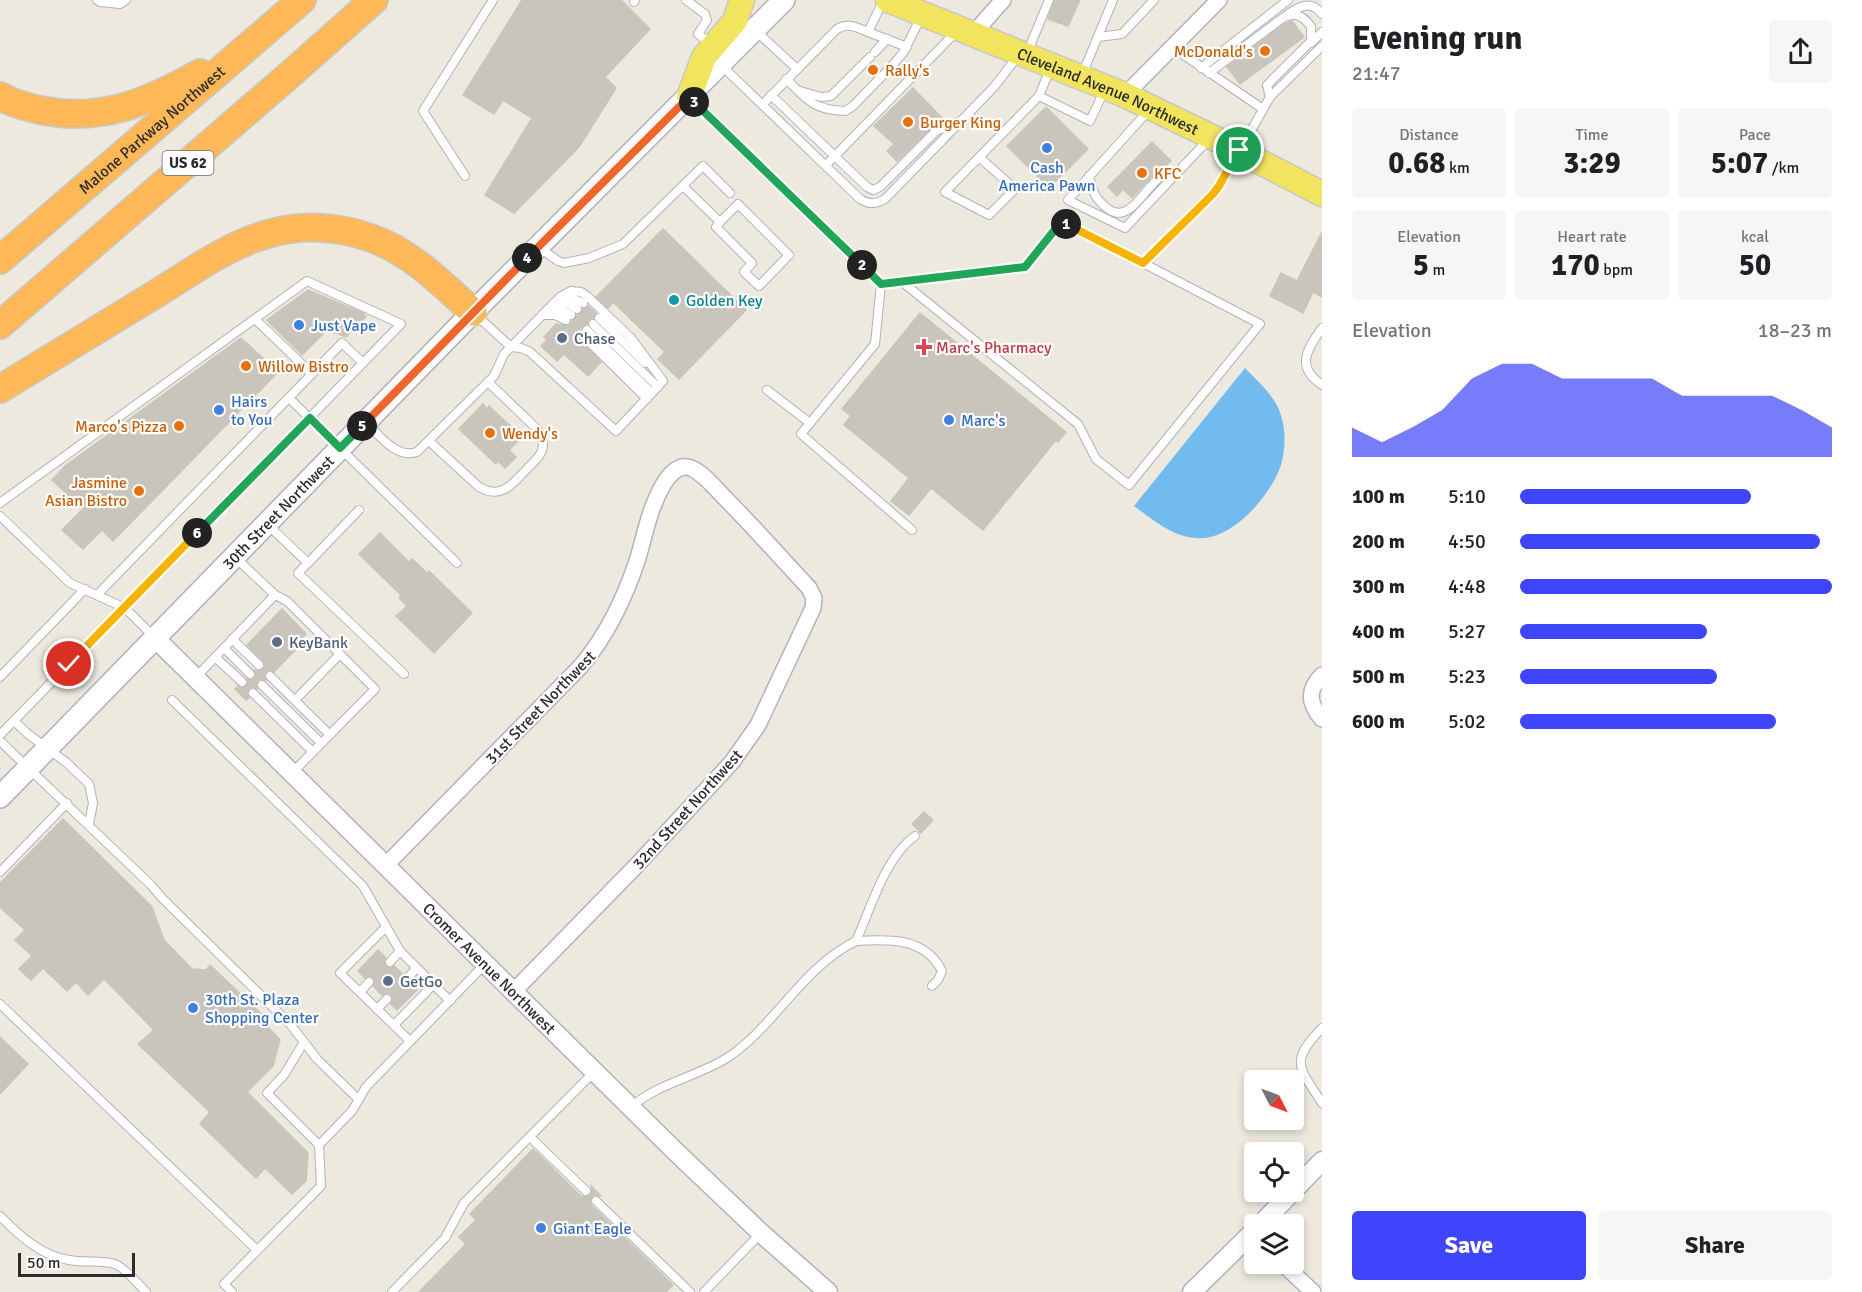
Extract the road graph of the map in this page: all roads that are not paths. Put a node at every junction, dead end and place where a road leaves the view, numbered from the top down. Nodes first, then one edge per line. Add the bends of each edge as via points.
1 (97, 0) edge
2 (126, 0) edge
3 (302, 0) edge
4 (374, 0) edge
5 (493, 0) edge
6 (686, 0) edge
7 (742, 0) edge
8 (784, 0) edge
9 (886, 0) edge
10 (1003, 0) edge
11 (1049, 0) edge
12 (1113, 0) edge
13 (1154, 0) edge
14 (1219, 0) edge
15 (1288, 0) edge
16 (923, 13) junction
17 (1322, 14) edge
18 (1284, 17) junction
19 (755, 30) junction
20 (966, 31) junction
21 (868, 32) junction
22 (1322, 32) edge
23 (260, 36) junction
24 (1098, 38) junction
25 (887, 39) junction
26 (1310, 44) junction
27 (1322, 46) edge
28 (906, 47) junction
29 (1172, 47) junction
30 (1024, 53) junction
31 (717, 56) junction
32 (1052, 65) junction
33 (1201, 68) junction
34 (797, 69) junction
35 (1209, 73) junction
36 (1082, 77) junction
37 (786, 79) junction
38 (798, 91) junction
39 (1116, 91) junction
40 (0, 96) edge
41 (771, 96) junction
42 (1039, 96) junction
43 (689, 97) junction
44 (1270, 97) junction
45 (763, 104) junction
46 (1152, 107) junction
47 (1263, 109) junction
48 (962, 120) junction
49 (1212, 137) junction
50 (1239, 150) junction
51 (834, 156) junction
52 (980, 157) junction
53 (826, 165) junction
54 (1177, 173) junction
55 (465, 176) dead end
56 (1089, 176) junction
57 (683, 186) junction
58 (730, 193) dead end
59 (1322, 194) edge
60 (720, 222) junction
61 (538, 247) junction
62 (0, 260) edge
63 (1143, 263) junction
64 (901, 281) junction
65 (881, 284) junction
66 (583, 303) dead end
67 (551, 306) junction
68 (473, 312) junction
69 (599, 318) dead end
70 (255, 319) junction
71 (0, 325) edge
72 (1322, 328) edge
73 (511, 347) junction
74 (363, 363) junction
75 (312, 374) junction
76 (488, 382) junction
77 (1322, 385) edge
78 (0, 389) edge
79 (655, 390) junction
80 (767, 390) dead end
81 (289, 398) junction
82 (310, 418) junction
83 (366, 422) junction
84 (810, 423) junction
85 (429, 441) junction
86 (340, 448) junction
87 (690, 468) joint
88 (0, 503) edge
89 (359, 510) dead end
90 (0, 516) edge
91 (267, 524) junction
92 (912, 530) dead end
93 (235, 557) junction
94 (308, 563) junction
95 (457, 563) dead end
96 (85, 590) junction
97 (97, 595) junction
98 (275, 595) junction
99 (125, 608) junction
100 (155, 638) junction
101 (232, 639) junction
102 (224, 648) junction
103 (340, 654) junction
104 (216, 657) junction
105 (259, 665) dead end
106 (250, 674) dead end
107 (404, 674) dead end
108 (1322, 675) edge
109 (270, 676) dead end
110 (0, 677) edge
111 (195, 677) junction
112 (242, 682) dead end
113 (261, 685) dead end
114 (253, 693) dead end
115 (299, 696) dead end
116 (172, 700) dead end
117 (1322, 719) edge
118 (14, 721) junction
119 (0, 735) edge
120 (330, 735) junction
121 (0, 741) edge
122 (321, 743) junction
123 (47, 748) junction
124 (313, 752) junction
125 (28, 768) junction
126 (292, 773) junction
127 (0, 797) edge
128 (67, 803) junction
129 (89, 824) junction
130 (915, 836) dead end
131 (386, 865) junction
132 (0, 872) edge
133 (386, 927) junction
134 (856, 941) junction
135 (400, 951) junction
136 (390, 962) dead end
137 (486, 963) junction
138 (417, 968) junction
139 (407, 978) dead end
140 (369, 982) dead end
141 (434, 984) junction
142 (932, 986) dead end
143 (514, 991) junction
144 (360, 992) junction
145 (387, 999) dead end
146 (450, 1001) junction
147 (0, 1004) edge
148 (377, 1009) junction
149 (394, 1025) junction
150 (1322, 1028) edge
151 (410, 1041) junction
152 (304, 1042) junction
153 (595, 1071) junction
154 (358, 1099) junction
155 (1322, 1103) edge
156 (631, 1107) junction
157 (530, 1137) junction
158 (319, 1145) junction
159 (1322, 1161) edge
160 (1304, 1180) edge
161 (586, 1191) dead end
162 (596, 1201) dead end
163 (1283, 1202) edge
164 (1272, 1214) edge
165 (0, 1216) edge
166 (761, 1233) junction
167 (1244, 1242) edge
168 (257, 1250) junction
169 (1294, 1274) edge
170 (146, 1292) edge
171 (232, 1292) edge
172 (392, 1292) edge
173 (690, 1292) edge
174 (704, 1292) edge
175 (828, 1292) edge
176 (1192, 1292) edge
177 (1313, 1292) edge

1 - 2 lane via 120,4
3 - 23 highway, Malone Parkway Northwest / US 62
4 - 71 highway, US 62
5 - 55 lane via 423,111
6 - 31 lane via 705,14 707,20 698,34
7 - 31 main road
8 - 19 main road
9 - 16 main road, Cleveland Avenue Northwest
9 - 21 lane
10 - 20 street
11 - 30 lane
12 - 24 lane
13 - 24 lane via 1122,34
14 - 29 street
15 - 33 lane
16 - 20 main road, Cleveland Avenue Northwest
16 - 28 lane
17 - 18 lane via 1305,5
18 - 26 lane via 1296,15 1305,19 1312,29
18 - 35 lane
19 - 31 main road
19 - 34 lane
20 - 30 main road, Cleveland Avenue Northwest
20 - 51 lane
21 - 25 lane
21 - 34 lane via 841,26
22 - 26 lane
23 - 40 highway via 176,86 119,110 52,112
23 - 62 highway, Malone Parkway Northwest / US 62
24 - 36 lane
25 - 28 lane
25 - 38 lane via 831,96
26 - 44 lane via 1267,85
27 - 44 lane
28 - 38 lane via 845,111 816,106
29 - 33 lane
29 - 39 street
30 - 32 main road, Cleveland Avenue Northwest
30 - 48 lane
31 - 43 main road via 704,57
31 - 45 lane
32 - 36 main road, Cleveland Avenue Northwest
32 - 42 lane
33 - 35 lane
34 - 37 lane
35 - 47 lane
36 - 39 main road, Cleveland Avenue Northwest
37 - 38 lane
37 - 41 lane
39 - 42 lane via 1090,121
39 - 46 main road, Cleveland Avenue Northwest
41 - 45 lane
41 - 51 lane
42 - 52 lane
43 - 61 main road, 30th Street Northwest
43 - 65 lane
44 - 47 lane
45 - 53 lane
46 - 49 main road, Cleveland Avenue Northwest
46 - 56 lane
47 - 50 lane
48 - 51 lane via 936,130 877,189 868,188
48 - 53 lane via 885,198 874,204 863,202
49 - 50 main road, Cleveland Avenue Northwest
49 - 54 lane
50 - 59 main road, Cleveland Avenue Northwest
50 - 63 lane via 1213,194
51 - 53 lane
52 - 52 lane via 945,192 989,215 1015,189
54 - 56 lane via 1162,176 1128,211 1119,213 1110,211 1095,198
54 - 56 lane via 1125,228 1068,200
57 - 58 lane via 703,166
57 - 60 lane
57 - 61 lane via 624,244 564,263
60 - 60 lane via 738,204 789,255 759,286 744,272 752,263 716,227
61 - 68 main road, 30th Street Northwest
63 - 64 lane via 1061,222 1025,267
63 - 64 lane via 1260,324 1129,485 1096,459 1078,424
64 - 65 lane
65 - 84 lane via 875,344
66 - 67 lane via 572,298
67 - 67 lane via 567,304 571,315 555,315
67 - 73 lane
67 - 79 lane via 564,293 574,291 587,296 631,338
68 - 73 lane
68 - 78 highway via 391,246 326,228 269,233 214,258
68 - 83 main road, 30th Street Northwest
69 - 79 lane
70 - 74 lane via 307,281 401,324
70 - 75 lane
70 - 88 lane
72 - 77 lane via 1308,347 1306,365 1312,379
73 - 76 lane
73 - 79 lane via 530,352 616,431
74 - 75 lane via 342,344
74 - 82 lane
75 - 81 lane
76 - 85 lane
76 - 85 lane via 536,428 543,442 538,458 511,485 504,491 488,492
79 - 79 lane via 587,330
80 - 84 lane
81 - 82 lane
81 - 97 lane
82 - 86 lane
82 - 99 lane
83 - 85 lane via 404,453 417,452
83 - 86 main road, 30th Street Northwest
84 - 92 lane via 801,434
86 - 91 main road, 30th Street Northwest
86 - 95 lane
87 - 131 street, 31st Street Northwest via 678,468 664,483 624,595 596,648
87 - 143 street, 32nd Street Northwest via 724,496 809,588 813,608 758,724 732,762
89 - 94 lane
90 - 96 lane via 70,583
91 - 93 main road, 30th Street Northwest
91 - 94 lane
93 - 98 lane
93 - 100 main road, 30th Street Northwest
94 - 107 lane via 298,573
96 - 97 lane
96 - 110 lane
97 - 99 lane
98 - 101 lane
98 - 103 lane
99 - 100 lane
99 - 118 lane
100 - 111 street, Cromer Avenue Northwest
100 - 123 main road, 30th Street Northwest
101 - 102 lane
101 - 105 lane
102 - 104 lane
102 - 106 lane
103 - 115 lane
103 - 120 lane via 375,688
104 - 111 lane
104 - 112 lane
108 - 117 street via 1311,694 1313,707
109 - 120 lane
111 - 126 street, Cromer Avenue Northwest
113 - 122 lane
114 - 124 lane
116 - 133 lane via 363,886
118 - 119 lane
118 - 123 lane
120 - 122 lane
121 - 125 lane
122 - 124 lane
123 - 125 main road, 30th Street Northwest
123 - 129 lane via 89,784 93,802
124 - 126 lane
125 - 127 main road, 30th Street Northwest
125 - 128 lane
126 - 131 street, Cromer Avenue Northwest
128 - 129 lane
128 - 132 lane
129 - 152 lane via 283,1016
130 - 134 lane via 889,865
131 - 137 street, Cromer Avenue Northwest
133 - 135 lane
133 - 144 lane via 340,973
134 - 142 lane via 891,940 922,949 942,970
134 - 156 lane via 816,969 755,1035 729,1056 656,1089
135 - 136 lane
135 - 138 lane
137 - 143 street, Cromer Avenue Northwest
137 - 146 lane
138 - 139 lane
138 - 141 lane
140 - 144 lane
141 - 146 lane
141 - 149 lane
143 - 153 street, Cromer Avenue Northwest
144 - 148 lane
145 - 148 lane
146 - 151 lane
147 - 168 lane
148 - 149 lane
149 - 151 lane
150 - 155 lane via 1307,1044 1300,1062
151 - 154 lane
152 - 154 lane
152 - 158 lane via 284,1075 267,1093
153 - 156 street, Cromer Avenue Northwest
153 - 157 lane
154 - 158 lane via 352,1111
156 - 166 street, Cromer Avenue Northwest
157 - 161 lane
157 - 172 lane via 465,1203 445,1238
158 - 168 lane via 321,1186
159 - 160 street
162 - 173 lane
163 - 164 street
165 - 170 lane via 21,1237 57,1258 117,1264
166 - 174 lane
166 - 175 street, Cromer Avenue Northwest
167 - 176 street
168 - 171 lane via 224,1284
169 - 177 street

